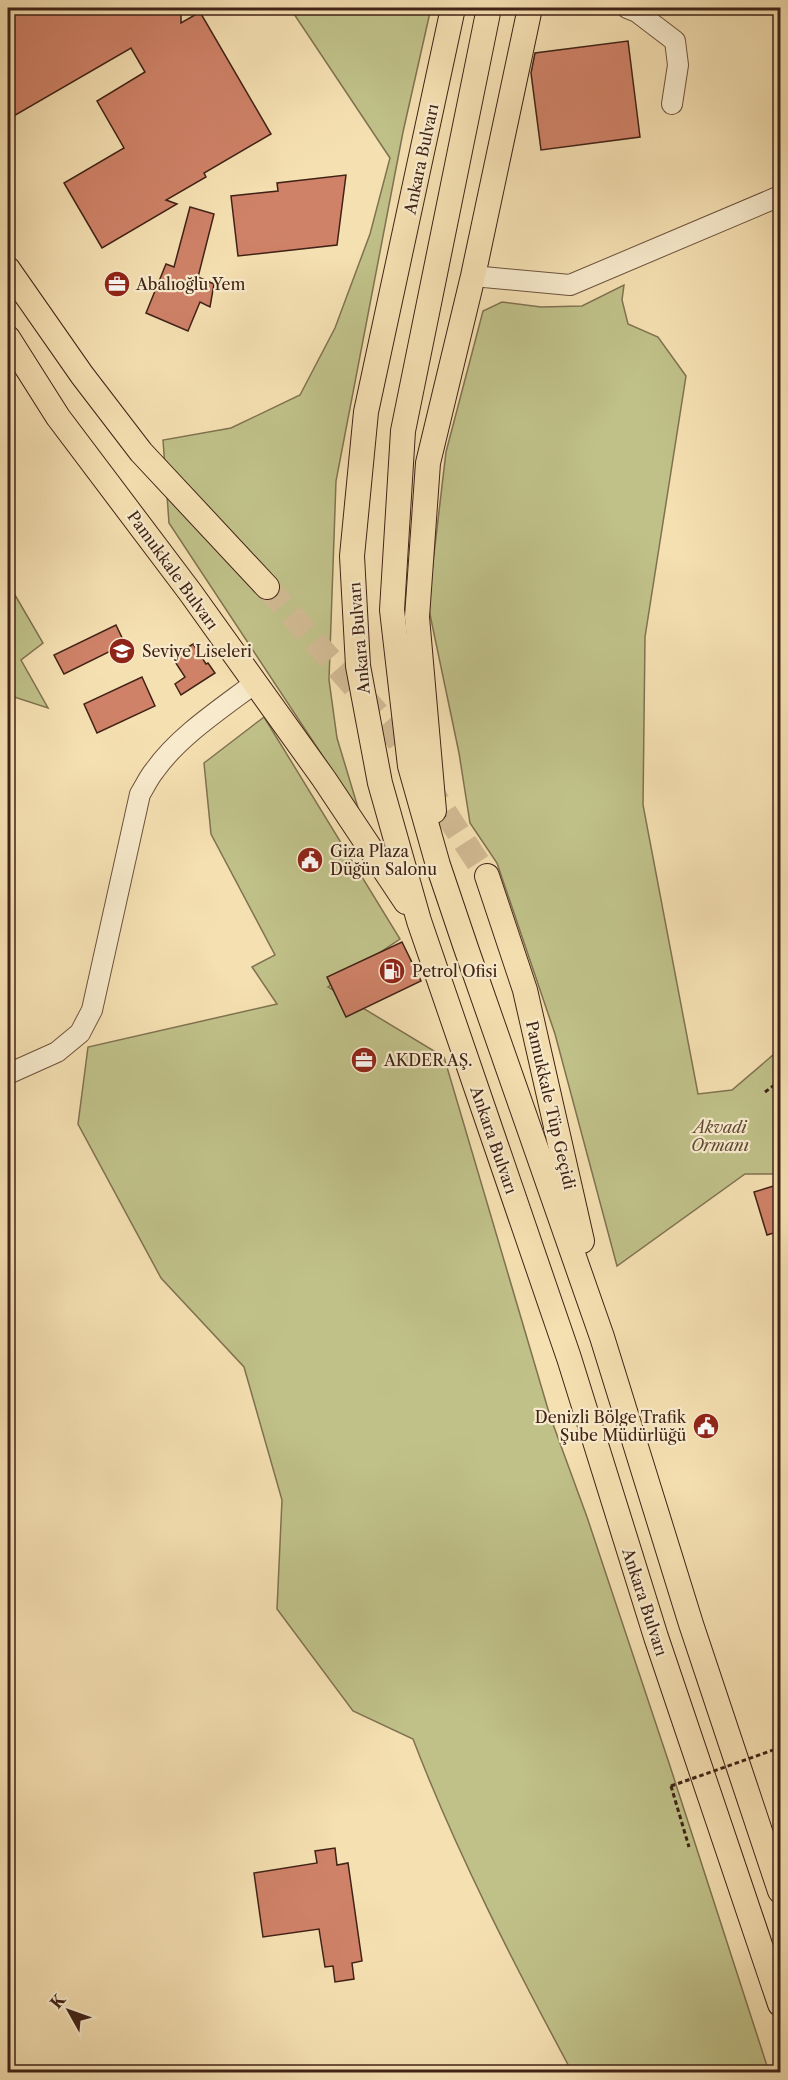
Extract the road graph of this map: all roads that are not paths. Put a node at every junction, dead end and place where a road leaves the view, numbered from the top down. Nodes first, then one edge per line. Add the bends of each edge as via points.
1 (453, 8) edge
2 (489, 8) edge
3 (530, 8) edge
4 (627, 8) edge
5 (672, 104) dead end
6 (780, 196) edge
7 (8, 269) edge
8 (473, 276) junction
9 (8, 338) edge
10 (267, 587) tunnel mouth
11 (255, 683) junction
12 (438, 864) junction
13 (486, 876) tunnel mouth
14 (419, 921) junction
15 (8, 1074) edge
16 (602, 1337) junction
17 (780, 1891) edge
18 (780, 2004) edge

1 - 14 main road, Ankara Bulvarı via 366,412 352,556 358,666 380,783
2 - 12 main road via 403,431 392,610 410,766
3 - 8 main road
4 - 5 lane via 675,41 678,65
6 - 8 lane via 570,285
7 - 10 main road via 141,452
8 - 12 main road via 428,463 417,617
9 - 11 main road, Pamukkale Bulvarı via 58,417
11 - 14 main road, Pamukkale Bulvarı
11 - 15 lane via 178,745 155,769 140,794 92,1010 80,1033 57,1052
12 - 16 main road
13 - 16 main road, Pamukkale Tüp Geçidi via 525,990
14 - 18 main road, Ankara Bulvarı via 568,1358 656,1637
16 - 17 main road via 691,1624

